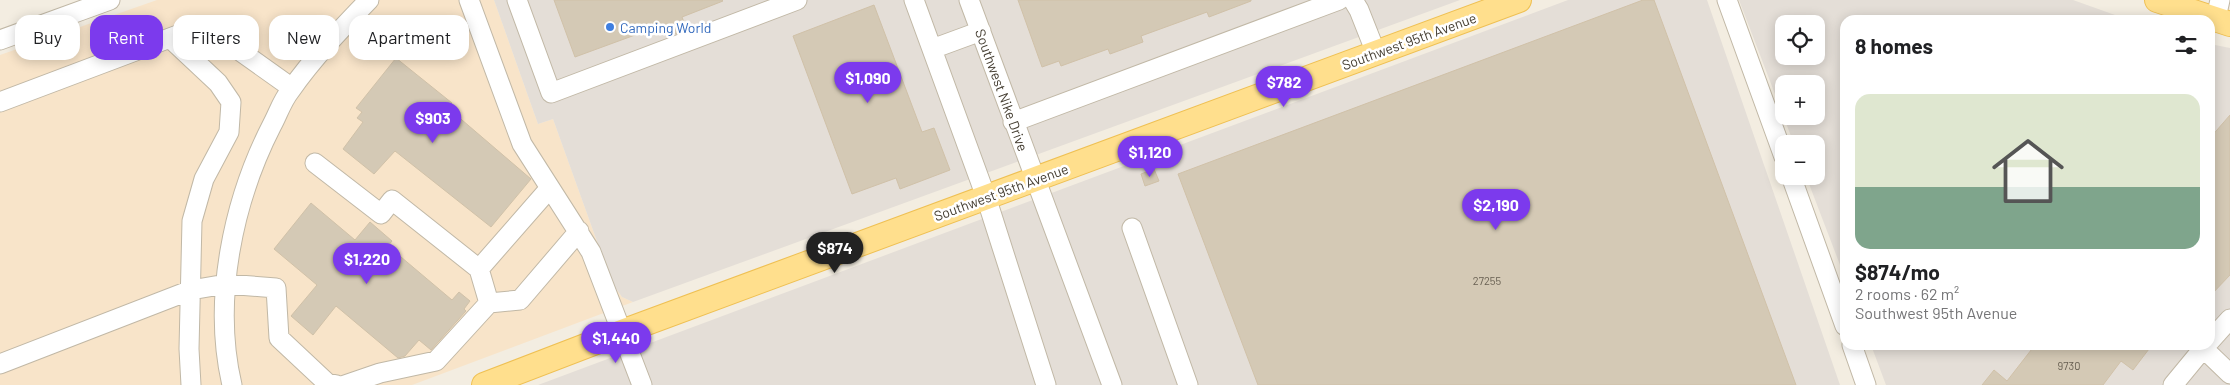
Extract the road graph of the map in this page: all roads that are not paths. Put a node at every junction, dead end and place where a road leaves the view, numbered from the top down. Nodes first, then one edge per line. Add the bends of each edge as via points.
1 (110, 0) edge
2 (369, 0) edge
3 (469, 0) edge
4 (517, 0) edge
5 (796, 0) edge
6 (914, 0) edge
7 (969, 0) edge
8 (1339, 0) edge
9 (1352, 0) edge
10 (1519, 0) edge
11 (1727, 0) edge
12 (2157, 0) edge
13 (2222, 14) edge
14 (980, 31) junction
15 (170, 38) junction
16 (0, 40) edge
17 (932, 49) junction
18 (1376, 53) junction
19 (292, 88) junction
20 (0, 102) edge
21 (1013, 122) junction
22 (1776, 135) edge
23 (315, 163) dead end
24 (1034, 180) junction
25 (1794, 185) edge
26 (550, 189) junction
27 (986, 197) junction
28 (1132, 228) dead end
29 (579, 231) junction
30 (479, 269) junction
31 (226, 284) junction
32 (191, 290) junction
33 (489, 303) junction
34 (1840, 312) edge
35 (2230, 319) edge
36 (622, 332) junction
37 (2215, 335) edge
38 (1854, 350) edge
39 (2202, 350) edge
40 (2210, 350) edge
41 (0, 364) edge
42 (2230, 374) edge
43 (191, 385) edge
44 (232, 385) edge
45 (337, 385) edge
46 (344, 385) edge
47 (484, 385) edge
48 (642, 385) edge
49 (1046, 385) edge
50 (1112, 385) edge
51 (1188, 385) edge
52 (1866, 385) edge
53 (2173, 385) edge

1 - 16 street
2 - 19 street
3 - 26 street via 522,144
4 - 5 street via 551,93
6 - 17 street
7 - 14 street, Southwest Nike Drive
8 - 21 street
9 - 18 street
10 - 18 main road, Southwest 95th Avenue
11 - 22 street
12 - 13 main road
14 - 17 street
14 - 21 street, Southwest Nike Drive
15 - 19 street via 191,30 209,29
15 - 20 street
15 - 32 street via 218,83 231,102 229,132 204,179 192,221
17 - 27 street
18 - 24 main road, Southwest 95th Avenue
19 - 31 street via 257,155 236,220
21 - 24 street, Southwest Nike Drive
23 - 30 street via 381,214 392,200
24 - 27 main road, Southwest 95th Avenue
24 - 50 street, Southwest Nike Drive
25 - 34 street
26 - 29 street
26 - 30 street
27 - 36 main road, Southwest 95th Avenue
27 - 49 street
28 - 51 street
29 - 33 street via 520,300
29 - 36 street via 591,252
30 - 33 street
31 - 32 street
31 - 44 street via 224,304 228,371
31 - 45 street via 276,288 279,338 327,382
32 - 41 street
32 - 43 street
33 - 46 street via 436,361 380,373
35 - 37 street
36 - 47 main road, Southwest 95th Avenue
36 - 48 street
38 - 52 street
39 - 53 street
40 - 42 street

